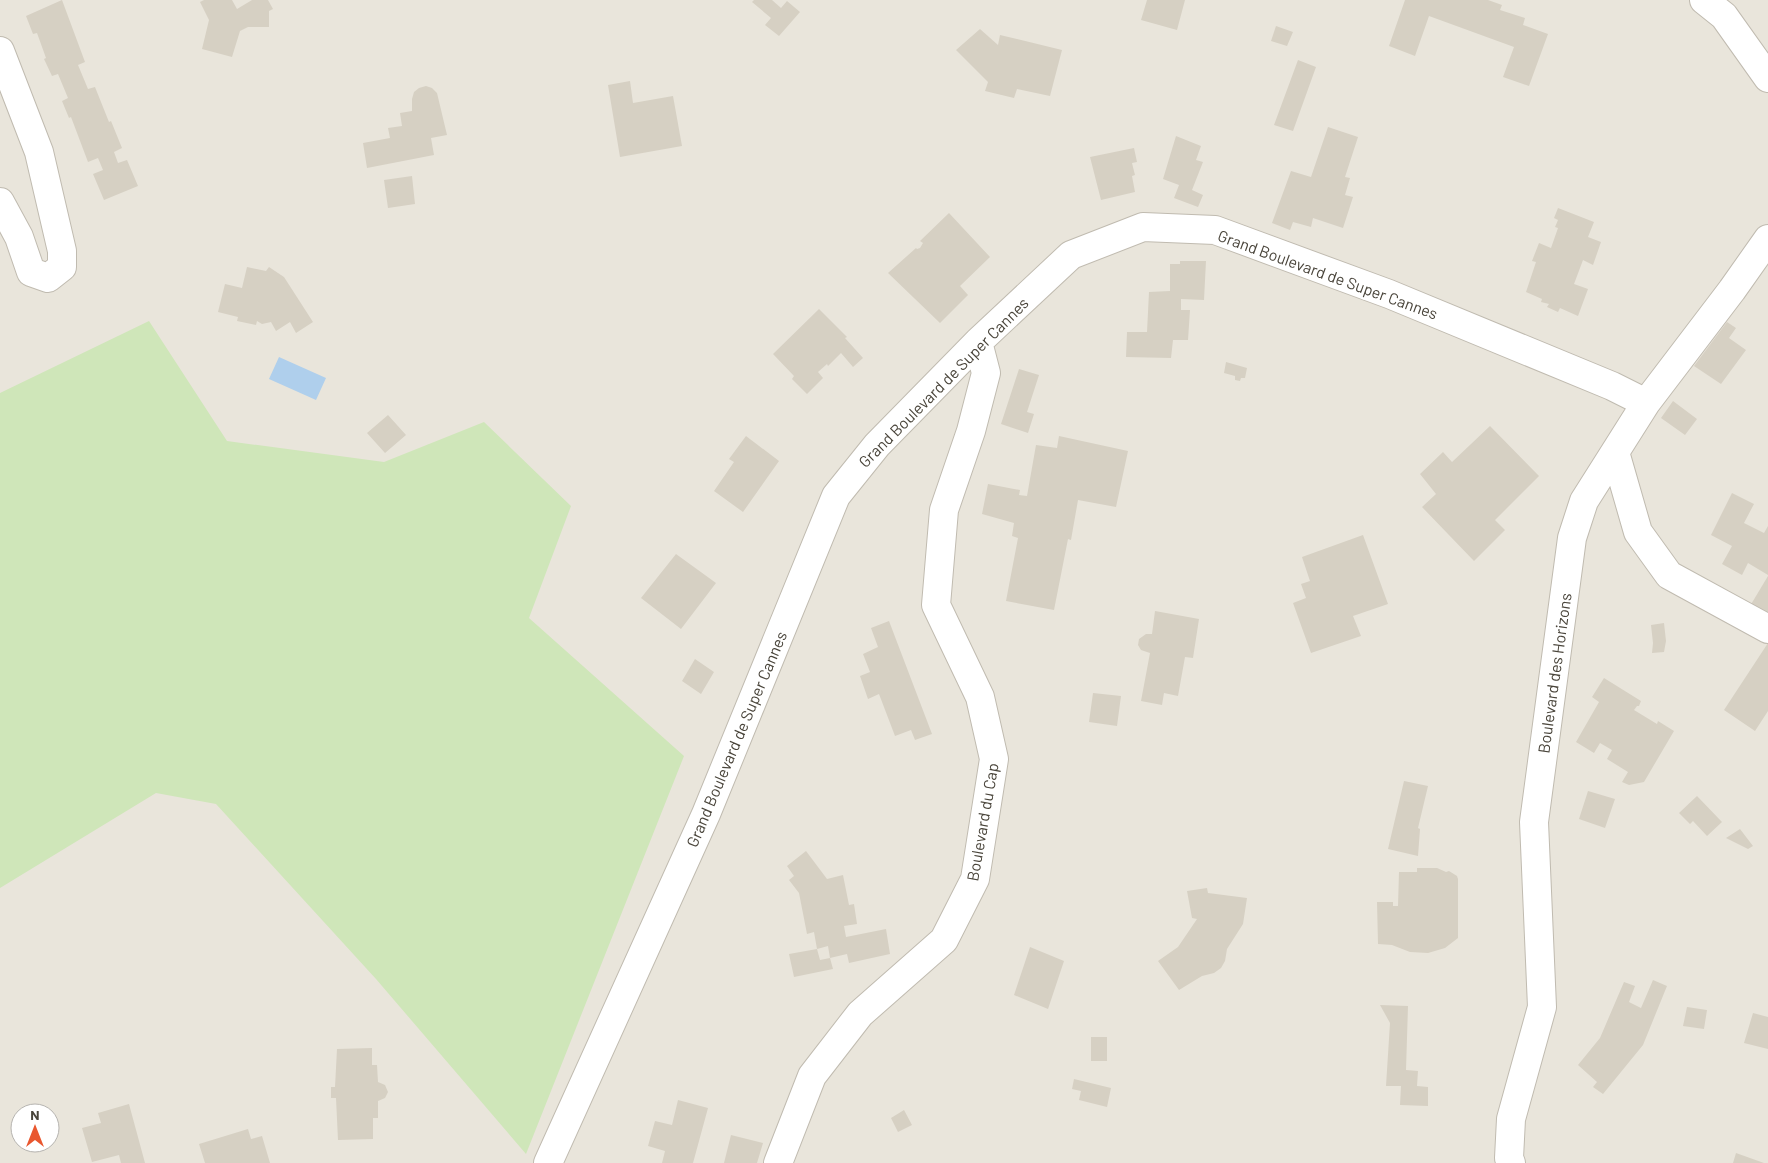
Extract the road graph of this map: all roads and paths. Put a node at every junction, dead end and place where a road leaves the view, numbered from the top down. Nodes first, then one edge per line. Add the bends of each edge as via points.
1 (1704, 0) edge
2 (0, 51) edge
3 (1768, 78) edge
4 (0, 202) edge
5 (1768, 239) edge
6 (978, 342) junction
7 (1646, 403) junction
8 (1614, 452) junction
9 (1768, 629) edge
10 (548, 1163) edge
11 (778, 1163) edge
12 (1511, 1163) edge

1 - 3 street via 1724,16
2 - 4 street via 40,152 62,251 62,267 48,278 31,272 19,237
5 - 7 street, Boulevard des Horizons
6 - 7 street, Grand Boulevard de Super Cannes via 1071,255 1142,227 1215,230 1389,294
6 - 10 street, Grand Boulevard de Super Cannes via 877,445 836,496 706,814
6 - 11 street, Boulevard du Cap via 986,373 972,431 944,510 936,605 980,697 994,759 975,879 944,940 860,1014 812,1076
7 - 8 street, Boulevard des Horizons
8 - 9 street via 1638,532 1669,575
8 - 12 street, Boulevard des Horizons via 1584,501 1572,538 1534,822 1542,1007 1511,1119

